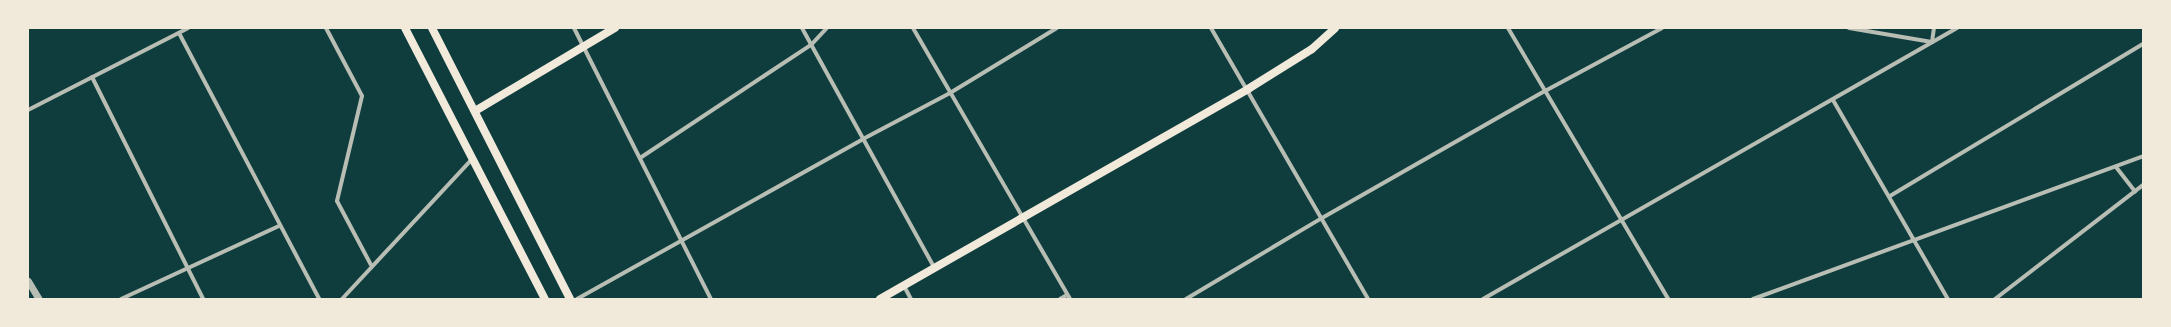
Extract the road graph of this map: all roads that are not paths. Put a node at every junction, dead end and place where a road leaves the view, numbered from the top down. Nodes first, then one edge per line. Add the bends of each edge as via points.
1 (188, 28) edge
2 (326, 28) edge
3 (405, 28) edge
4 (432, 28) edge
5 (574, 28) edge
6 (615, 28) edge
7 (802, 28) edge
8 (827, 28) edge
9 (913, 28) edge
10 (1057, 28) edge
11 (1211, 28) edge
12 (1335, 28) edge
13 (1508, 28) edge
14 (1662, 28) edge
15 (1849, 28) edge
16 (1934, 28) edge
17 (1957, 28) edge
18 (179, 33) junction
19 (1932, 42) junction
20 (2143, 44) edge
21 (812, 45) junction
22 (584, 48) junction
23 (92, 78) junction
24 (1248, 89) junction
25 (1545, 91) junction
26 (950, 93) junction
27 (1834, 100) junction
28 (28, 110) edge
29 (475, 111) junction
30 (863, 139) junction
31 (2143, 156) edge
32 (640, 158) junction
33 (472, 159) junction
34 (2116, 168) junction
35 (2143, 185) edge
36 (2135, 191) junction
37 (1890, 196) junction
38 (1023, 218) junction
39 (1322, 218) junction
40 (1621, 220) junction
41 (279, 226) junction
42 (1914, 239) junction
43 (682, 242) junction
44 (372, 265) junction
45 (934, 267) junction
46 (188, 269) junction
47 (28, 282) edge
48 (904, 286) junction
49 (1068, 297) edge
50 (39, 299) edge
51 (121, 299) edge
52 (203, 299) edge
53 (318, 299) edge
54 (342, 299) edge
55 (545, 299) edge
56 (570, 299) edge
57 (577, 299) edge
58 (711, 299) edge
59 (880, 299) edge
60 (911, 299) edge
61 (1060, 299) edge
62 (1186, 299) edge
63 (1368, 299) edge
64 (1483, 299) edge
65 (1668, 299) edge
66 (1753, 299) edge
67 (1948, 299) edge
68 (1995, 299) edge

1 - 18 street
2 - 44 street via 362,96 337,201
3 - 33 main road
4 - 29 main road
5 - 22 street
6 - 22 main road
7 - 21 street
8 - 21 street
9 - 26 street
10 - 26 street
11 - 24 street
12 - 24 main road via 1312,49
13 - 25 street
14 - 25 street
15 - 19 street
16 - 19 street
17 - 19 street
18 - 23 street
18 - 41 street
19 - 27 street
20 - 37 street
21 - 30 street
21 - 32 street
22 - 29 main road
22 - 32 street
23 - 28 street
23 - 46 street
24 - 38 main road
24 - 39 street
25 - 39 street
25 - 40 street
26 - 30 street
26 - 38 street
27 - 37 street
27 - 40 street
29 - 56 main road
30 - 43 street
30 - 45 street
31 - 34 street
32 - 43 street
33 - 44 street
33 - 55 main road
34 - 36 street
34 - 42 street
35 - 36 street
36 - 68 street
37 - 42 street
38 - 45 main road
38 - 49 street
39 - 62 street
39 - 63 street
40 - 64 street
40 - 65 street
41 - 46 street
41 - 53 street
42 - 66 street
42 - 67 street
43 - 57 street
43 - 58 street
44 - 54 street
45 - 48 main road
46 - 51 street
46 - 52 street
47 - 50 street
48 - 59 main road
48 - 60 street
49 - 61 street

